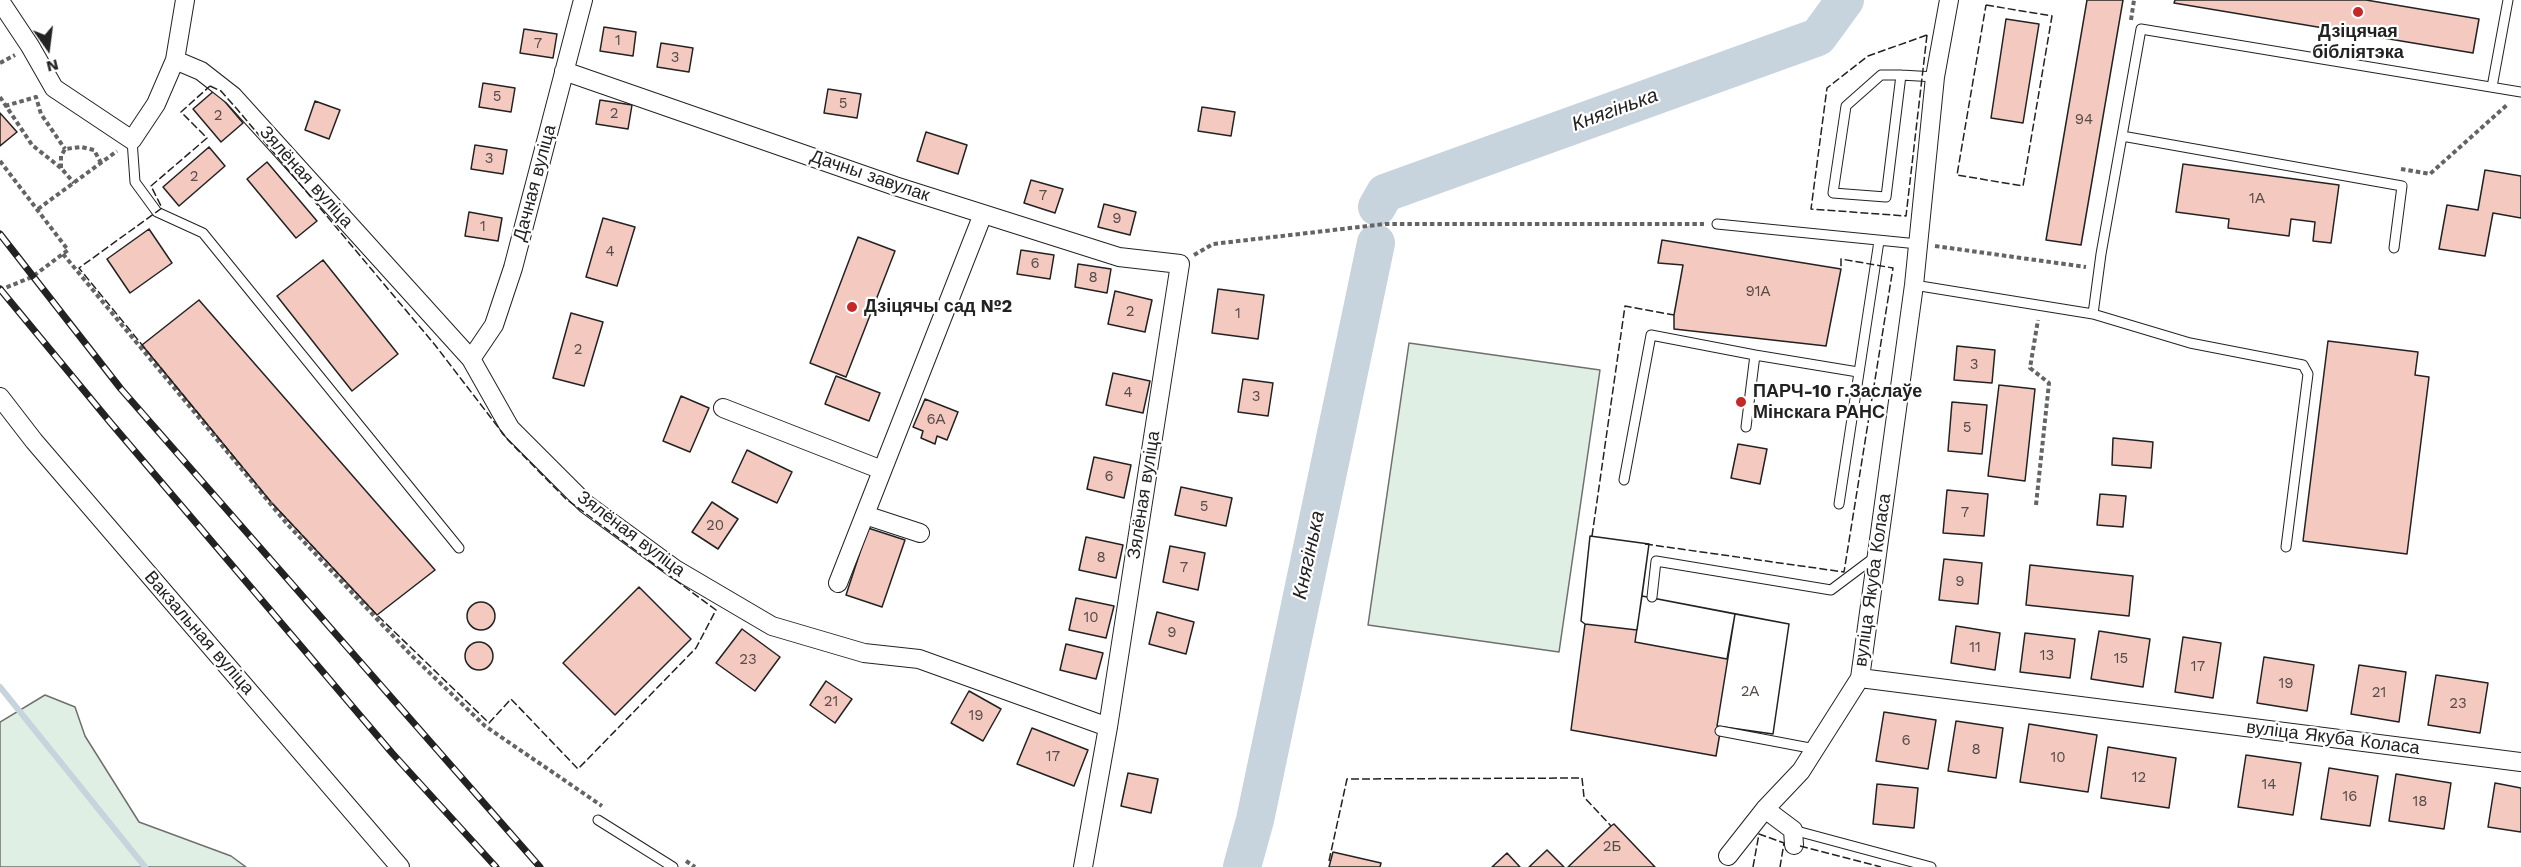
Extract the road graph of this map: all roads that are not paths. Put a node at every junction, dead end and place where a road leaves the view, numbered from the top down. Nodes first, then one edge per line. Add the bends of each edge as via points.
1 (185, 0) edge
2 (583, 0) edge
3 (1949, 0) edge
4 (2508, 0) edge
5 (0, 1) edge
6 (175, 60) junction
7 (564, 71) junction
8 (1901, 75) junction
9 (1935, 77) junction
10 (2492, 87) junction
11 (2516, 91) edge
12 (2122, 136) junction
13 (132, 140) junction
14 (983, 214) junction
15 (1717, 224) road end
16 (1879, 241) junction
17 (1918, 244) junction
18 (2394, 248) dead end
19 (1180, 264) joint
20 (1914, 285) junction
21 (2092, 314) junction
22 (1755, 355) junction
23 (471, 359) junction
24 (1858, 372) junction
25 (0, 397) edge
26 (723, 408) dead end
27 (1746, 427) dead end
28 (882, 470) junction
29 (1624, 480) dead end
30 (1839, 504) dead end
31 (865, 515) junction
32 (920, 533) dead end
33 (2286, 547) dead end
34 (459, 548) dead end
35 (1877, 555) junction
36 (838, 583) dead end
37 (1652, 597) dead end
38 (1860, 678) junction
39 (1108, 727) junction
40 (1720, 731) dead end
41 (1815, 749) junction
42 (2521, 762) edge
43 (1765, 809) junction
44 (598, 820) dead end
45 (1794, 838) joint
46 (1728, 856) dead end
47 (400, 867) edge
48 (673, 867) edge
49 (1083, 867) edge
50 (1930, 867) edge

1 - 6 street
2 - 7 street, Дачная вуліца
3 - 9 street, вуліца Якуба Коласа
4 - 10 lane
5 - 13 street via 54,88
6 - 13 street via 156,104
6 - 23 street, Зялёная вуліца via 201,70 233,96
7 - 14 street, Дачны завулак
7 - 23 street, Дачная вуліца via 513,268 494,325
8 - 8 lane via 1881,75 1846,106 1833,193 1886,197
8 - 9 lane
9 - 17 street, вуліца Якуба Коласа
10 - 11 lane
10 - 12 lane via 2140,29
12 - 18 lane via 2402,186
12 - 21 lane
13 - 34 lane via 135,182 157,212 203,233
14 - 19 street, Дачны завулак via 1119,256
14 - 28 street
15 - 16 lane
16 - 17 lane
16 - 24 lane
17 - 20 street, вуліца Якуба Коласа
19 - 39 street, Зялёная вуліца
20 - 21 lane
20 - 35 street, вуліца Якуба Коласа
21 - 33 lane via 2190,344 2303,365 2307,374
22 - 24 lane
22 - 27 lane
22 - 29 lane via 1651,335
23 - 39 street, Зялёная вуліца via 510,428 586,504 675,569 772,626 864,653 919,659
24 - 30 lane
25 - 47 street, Вакзальная вуліца
26 - 28 street
28 - 31 street
31 - 32 street
31 - 36 street
35 - 37 lane via 1831,590 1656,561
35 - 38 street, вуліца Якуба Коласа
38 - 41 street
38 - 42 street, вуліца Якуба Коласа
39 - 49 street, Зялёная вуліца
40 - 41 lane
41 - 43 street via 1801,771
43 - 45 street
43 - 46 street
44 - 48 lane
45 - 50 lane

